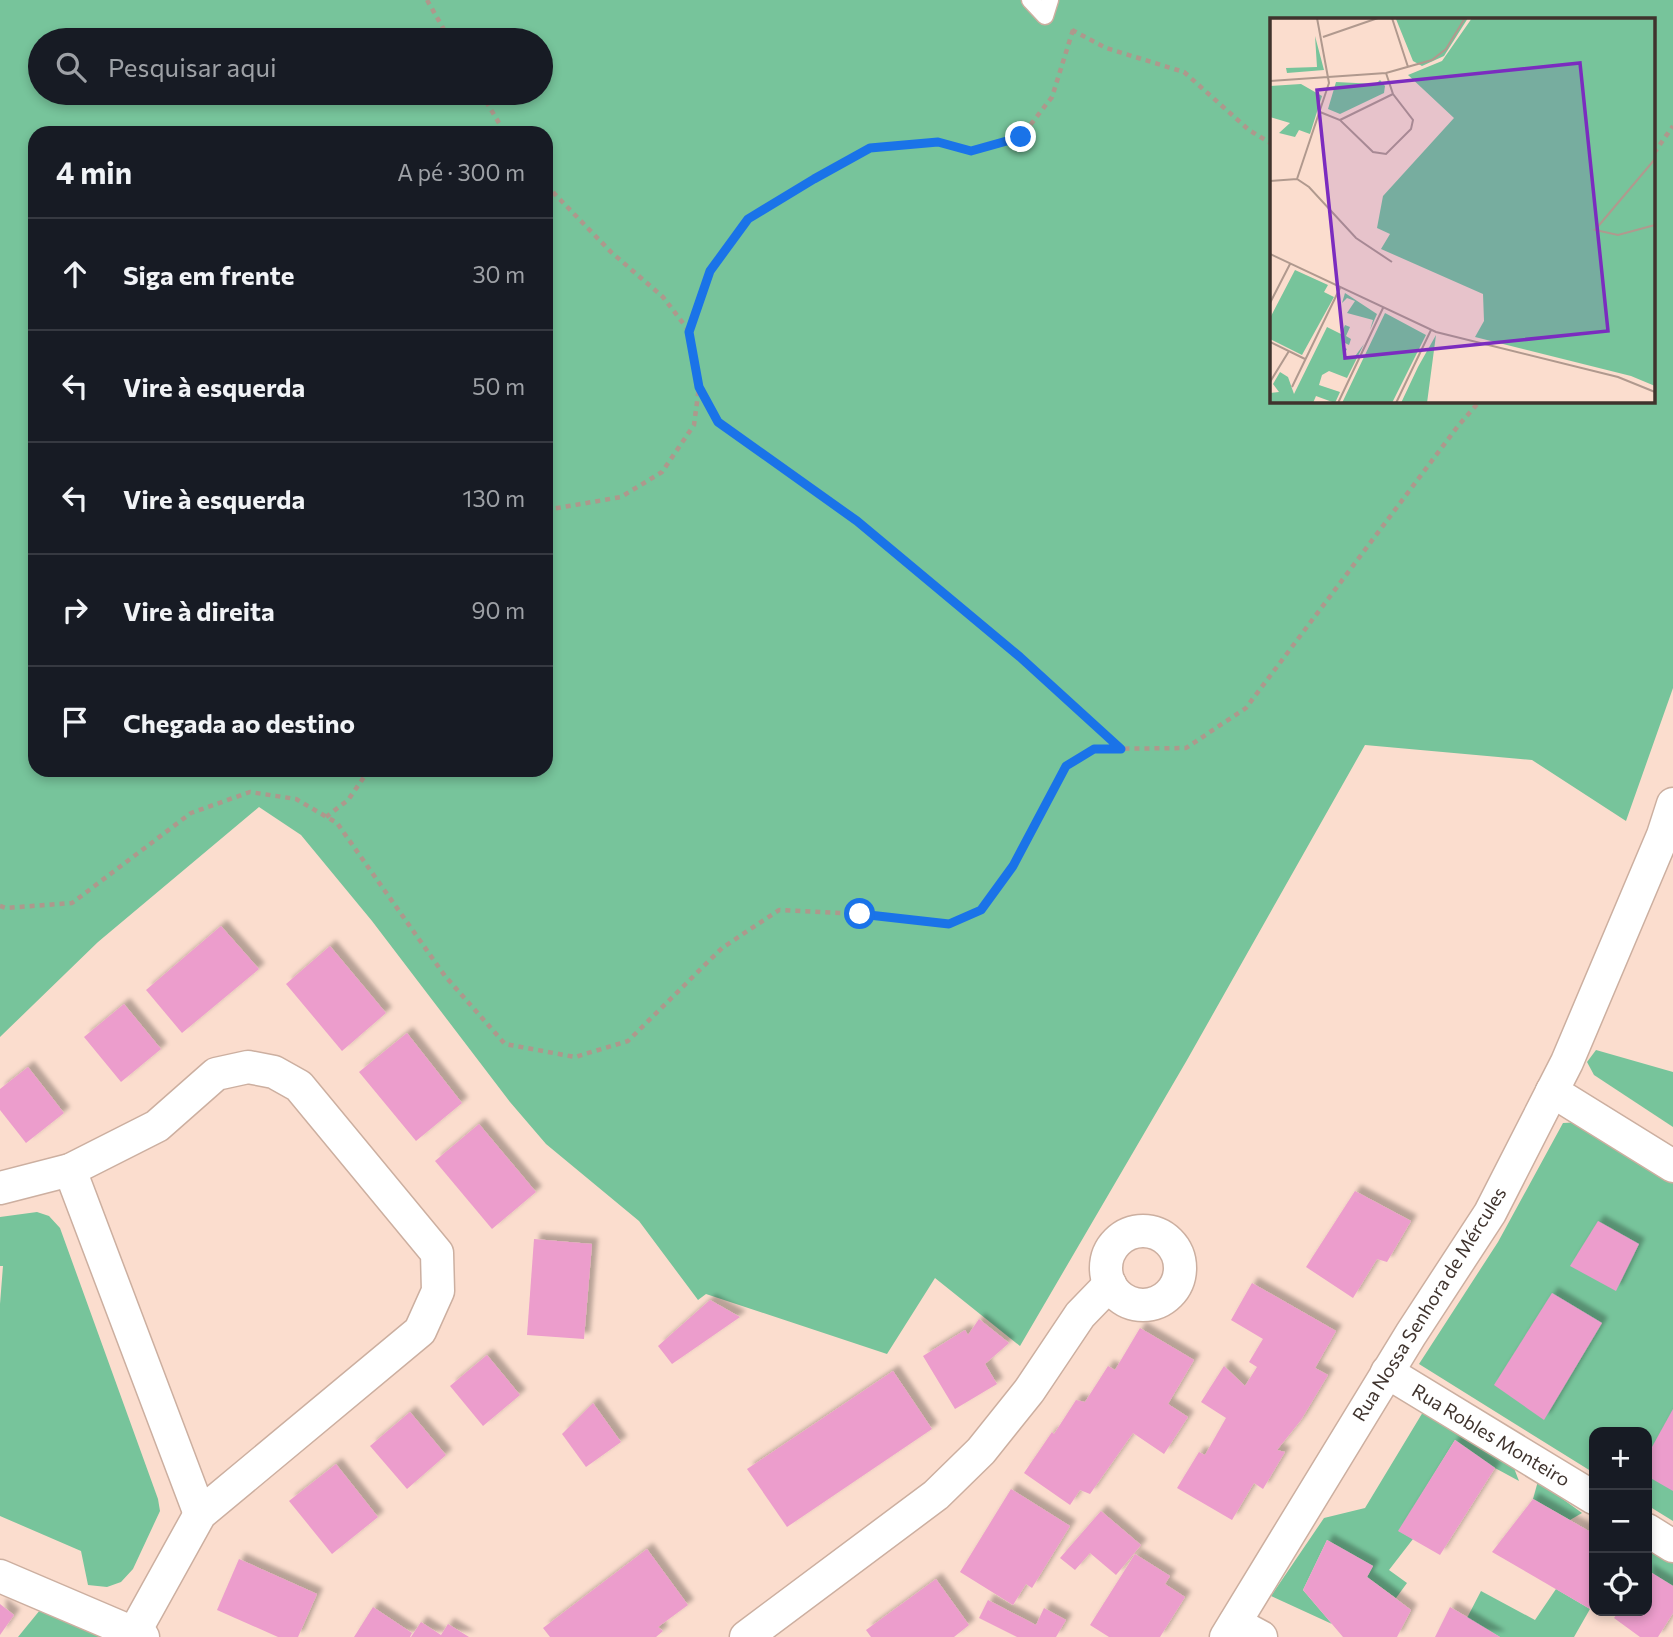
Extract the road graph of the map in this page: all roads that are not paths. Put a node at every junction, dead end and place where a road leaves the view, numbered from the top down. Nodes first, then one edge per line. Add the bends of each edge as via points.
1 (1030, 0) edge
2 (1047, 8) edge
3 (1673, 804) edge
4 (1552, 1091) junction
5 (1673, 1166) edge
6 (70, 1170) junction
7 (0, 1188) edge
8 (1110, 1284) dead end
9 (1387, 1372) junction
10 (1589, 1495) edge
11 (200, 1514) junction
12 (1652, 1533) edge
13 (1673, 1546) edge
14 (0, 1576) edge
15 (1241, 1632) edge
16 (139, 1635) edge
17 (746, 1637) edge

1 - 2 lane
3 - 4 street, Rua Nossa Senhora de Mércules
4 - 5 street
4 - 9 street, Rua Nossa Senhora de Mércules via 1490,1213
6 - 7 street
6 - 11 street
6 - 11 street via 157,1126 216,1074 248,1067 274,1072 299,1086 437,1253 438,1290 420,1331
8 - 17 street via 1080,1315 981,1451 936,1495
9 - 10 street, Rua Robles Monteiro
9 - 15 street, Rua Nossa Senhora de Mércules
11 - 16 street
12 - 13 street
14 - 16 street

